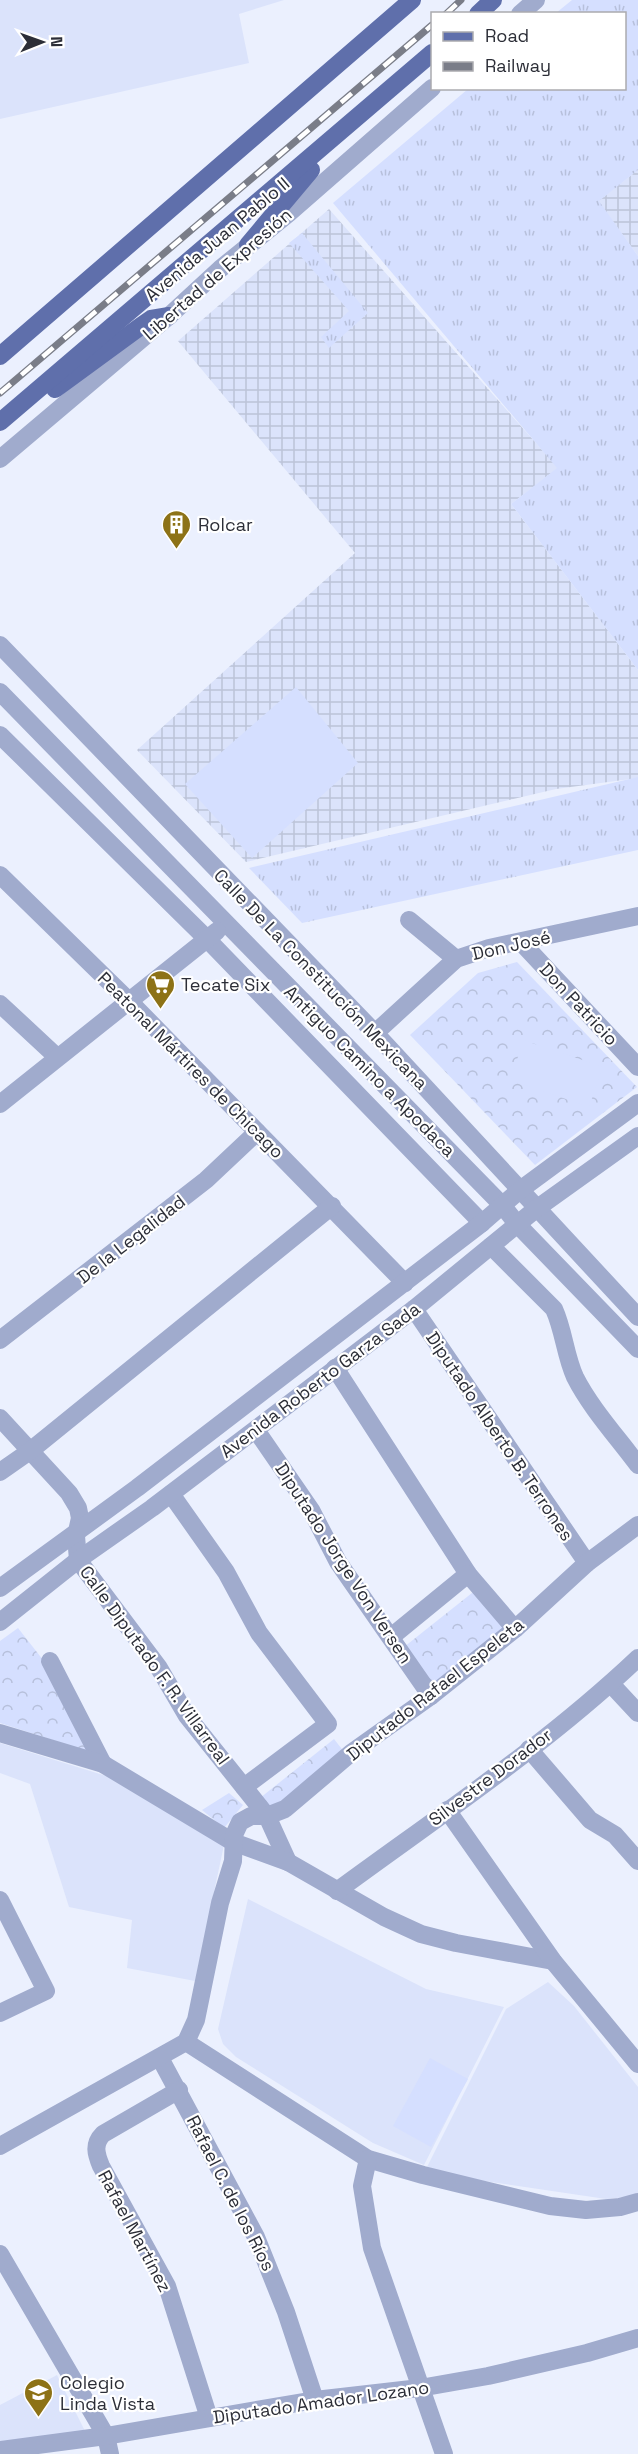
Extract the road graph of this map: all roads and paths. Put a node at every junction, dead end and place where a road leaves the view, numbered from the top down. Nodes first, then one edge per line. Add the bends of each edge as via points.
1 (412, 0) edge
2 (493, 0) edge
3 (536, 0) edge
4 (480, 12) edge
5 (522, 12) edge
6 (431, 54) edge
7 (431, 89) edge
8 (343, 132) junction
9 (248, 245) junction
10 (169, 316) junction
11 (0, 356) edge
12 (21, 405) junction
13 (0, 422) edge
14 (0, 459) edge
15 (0, 645) edge
16 (0, 692) edge
17 (0, 735) edge
18 (0, 875) edge
19 (638, 916) edge
20 (409, 920) dead end
21 (225, 925) junction
22 (206, 938) junction
23 (520, 942) junction
24 (456, 959) junction
25 (130, 1002) junction
26 (0, 1004) edge
27 (375, 1033) junction
28 (57, 1057) junction
29 (638, 1067) edge
30 (638, 1103) edge
31 (0, 1104) edge
32 (257, 1132) junction
33 (638, 1136) edge
34 (520, 1190) junction
35 (332, 1206) junction
36 (502, 1206) junction
37 (536, 1209) junction
38 (482, 1222) junction
39 (517, 1224) junction
40 (492, 1246) junction
41 (405, 1283) junction
42 (414, 1309) junction
43 (638, 1317) edge
44 (0, 1340) edge
45 (638, 1349) edge
46 (335, 1368) junction
47 (0, 1418) edge
48 (256, 1430) junction
49 (30, 1451) junction
50 (638, 1465) edge
51 (0, 1472) edge
52 (137, 1488) junction
53 (171, 1494) junction
54 (152, 1508) junction
55 (638, 1525) edge
56 (77, 1530) junction
57 (78, 1560) junction
58 (587, 1563) junction
59 (468, 1574) junction
60 (0, 1588) edge
61 (0, 1622) edge
62 (515, 1629) junction
63 (391, 1637) junction
64 (638, 1658) edge
65 (50, 1661) dead end
66 (611, 1684) junction
67 (431, 1696) junction
68 (638, 1713) edge
69 (0, 1733) edge
70 (529, 1749) junction
71 (103, 1764) junction
72 (244, 1787) junction
73 (447, 1810) junction
74 (267, 1816) junction
75 (233, 1842) junction
76 (288, 1862) junction
77 (638, 1862) edge
78 (337, 1891) junction
79 (0, 1900) edge
80 (553, 1961) junction
81 (0, 2013) edge
82 (186, 2042) junction
83 (160, 2058) junction
84 (638, 2064) edge
85 (179, 2090) junction
86 (2, 2138) edge
87 (368, 2159) junction
88 (638, 2202) edge
89 (0, 2254) edge
90 (638, 2337) edge
91 (420, 2388) junction
92 (315, 2400) junction
93 (209, 2418) junction
94 (106, 2436) junction
95 (0, 2450) edge
96 (110, 2454) edge
97 (444, 2454) edge

1 - 11 main road
2 - 4 main road
3 - 5 street
6 - 8 main road, Avenida Juan Pablo II
7 - 9 street, Libertad de Expresión
8 - 9 main road
8 - 12 main road, Avenida Juan Pablo II
9 - 10 street, Libertad de Expresión
10 - 12 main road via 151,319 52,390
10 - 14 street, Libertad de Expresión
12 - 13 main road, Avenida Juan Pablo II
15 - 27 street, Calle De La Constitución Mexicana
16 - 21 street, Antiguo Camino a Apodaca
17 - 22 street
18 - 25 street, Peatonal Mártires de Chicago
19 - 23 street, Don José
20 - 24 street
21 - 22 street
21 - 36 street, Antiguo Camino a Apodaca
22 - 25 street
22 - 38 street
23 - 24 street, Don José
23 - 29 street, Don Patricio
24 - 27 street, Don José
25 - 28 street
25 - 32 street, Peatonal Mártires de Chicago
26 - 28 street
27 - 34 street, Calle De La Constitución Mexicana
28 - 31 street
30 - 34 street, Avenida Roberto Garza Sada
32 - 35 street, Peatonal Mártires de Chicago
32 - 44 street, De la Legalidad via 207,1180
33 - 37 street, Avenida Roberto Garza Sada
34 - 36 street, Avenida Roberto Garza Sada
34 - 37 street, Calle De La Constitución Mexicana
35 - 41 street, Peatonal Mártires de Chicago
35 - 49 street
36 - 38 street, Avenida Roberto Garza Sada
36 - 39 street, Antiguo Camino a Apodaca
37 - 39 street, Avenida Roberto Garza Sada
37 - 43 street, Calle De La Constitución Mexicana
38 - 41 street, Avenida Roberto Garza Sada
39 - 40 street, Avenida Roberto Garza Sada
39 - 45 street, Antiguo Camino a Apodaca
40 - 42 street, Avenida Roberto Garza Sada
40 - 50 street via 554,1310 576,1380
41 - 52 street, Avenida Roberto Garza Sada
42 - 46 street, Avenida Roberto Garza Sada
42 - 58 street, Diputado Alberto B. Terrones
46 - 48 street, Avenida Roberto Garza Sada
46 - 59 street
47 - 49 street
48 - 53 street, Avenida Roberto Garza Sada
48 - 63 street, Diputado Jorge Von Versen via 311,1510 338,1562
49 - 51 street
49 - 56 street via 78,1508
52 - 54 street
52 - 56 street, Avenida Roberto Garza Sada
53 - 54 street, Avenida Roberto Garza Sada
53 - 72 street via 226,1572 259,1633 328,1724
54 - 57 street, Avenida Roberto Garza Sada
55 - 58 street, Diputado Rafael Espeleta
56 - 57 street
56 - 60 street, Avenida Roberto Garza Sada
57 - 61 street, Avenida Roberto Garza Sada
57 - 72 street, Calle Diputado F. R. Villarreal via 159,1668 187,1716
58 - 62 street, Diputado Rafael Espeleta
59 - 62 street
59 - 63 street
62 - 67 street, Diputado Rafael Espeleta
63 - 67 street, Diputado Jorge Von Versen
64 - 66 street, Silvestre Dorador
65 - 71 street
66 - 68 street
66 - 70 street, Silvestre Dorador
67 - 74 street, Diputado Rafael Espeleta via 351,1753 285,1809
69 - 71 street
70 - 73 street, Silvestre Dorador
70 - 77 street via 590,1820 615,1835
71 - 75 street
72 - 74 street, Calle Diputado F. R. Villarreal
73 - 78 street, Silvestre Dorador
73 - 80 street
74 - 75 street, Diputado Rafael Espeleta via 251,1816 240,1822
74 - 76 street, Calle Diputado F. R. Villarreal
75 - 76 street
75 - 82 street via 233,1861 220,1903 196,2020
76 - 78 street
78 - 80 street via 421,1934
79 - 81 street via 46,1991
80 - 84 street
82 - 83 street
82 - 87 street
83 - 85 street, Rafael C. de los Ríos
83 - 86 street
85 - 92 street, Rafael C. de los Ríos via 256,2237
85 - 93 street, Rafael Martínez via 104,2134 96,2146 101,2166 167,2286
87 - 88 street via 550,2206 586,2210
87 - 91 street via 362,2186 372,2248
89 - 94 street
90 - 91 street, Diputado Amador Lozano via 587,2353
91 - 92 street, Diputado Amador Lozano
91 - 97 street
92 - 93 street, Diputado Amador Lozano
93 - 94 street, Diputado Amador Lozano
94 - 95 street, Diputado Amador Lozano
94 - 96 street

